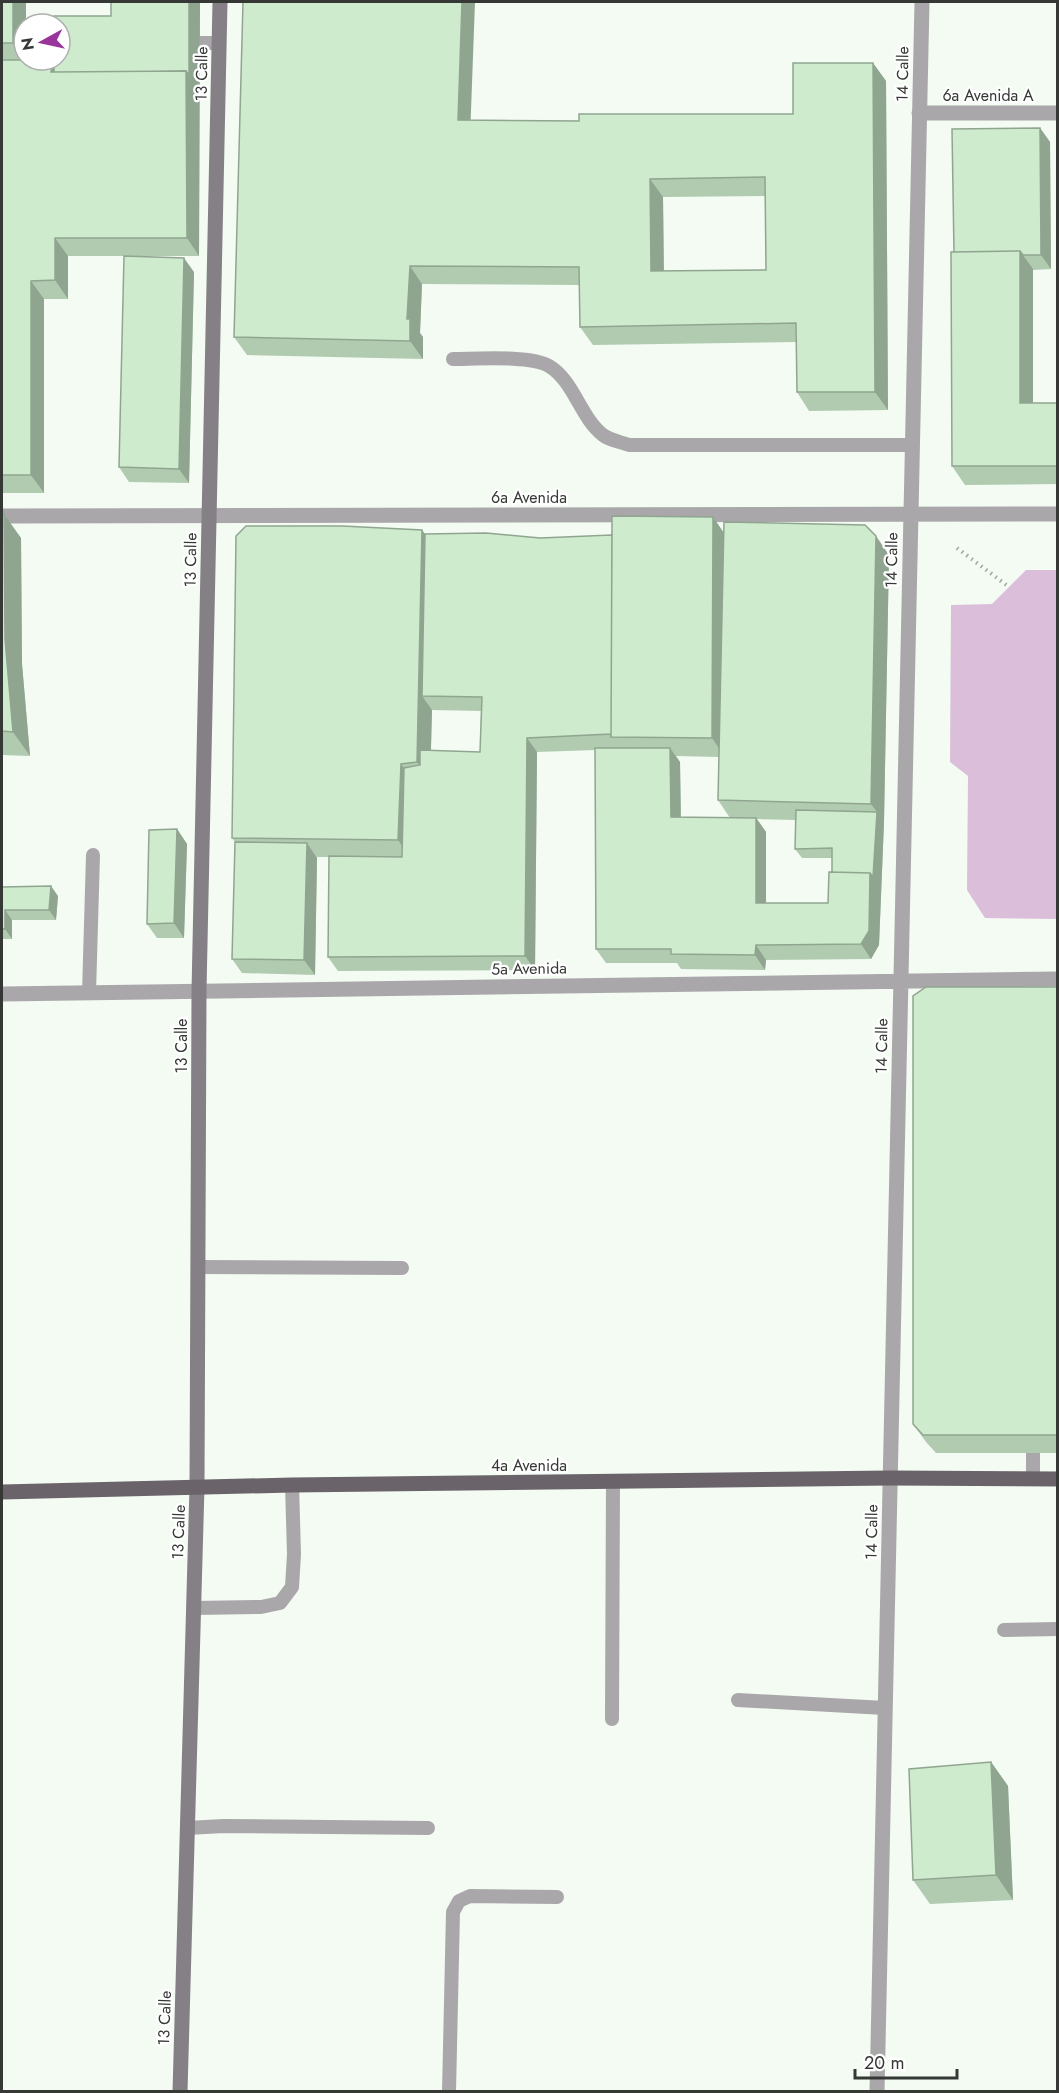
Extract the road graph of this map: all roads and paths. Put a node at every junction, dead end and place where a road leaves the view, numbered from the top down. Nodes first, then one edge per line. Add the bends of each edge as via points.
1 (220, 2) edge
2 (922, 2) edge
3 (200, 43) dead end
4 (219, 43) junction
5 (919, 113) junction
6 (1058, 113) edge
7 (453, 359) dead end
8 (912, 445) junction
9 (910, 514) junction
10 (1058, 514) edge
11 (2, 516) edge
12 (209, 516) junction
13 (957, 548) dead end
14 (1009, 587) dead end
15 (93, 855) dead end
16 (1058, 980) edge
17 (900, 981) junction
18 (199, 991) junction
19 (89, 993) junction
20 (2, 994) edge
21 (198, 1267) junction
22 (402, 1268) dead end
23 (1033, 1427) edge
24 (890, 1478) junction
25 (1033, 1479) junction
26 (1058, 1479) edge
27 (613, 1482) junction
28 (292, 1485) junction
29 (197, 1487) junction
30 (2, 1492) edge
31 (194, 1608) junction
32 (1058, 1629) edge
33 (1004, 1630) dead end
34 (738, 1700) dead end
35 (885, 1708) junction
36 (612, 1719) dead end
37 (187, 1828) junction
38 (428, 1828) dead end
39 (557, 1897) dead end
40 (180, 2091) edge
41 (449, 2091) edge
42 (878, 2091) edge

1 - 4 street, 13 Calle
2 - 5 street, 14 Calle
3 - 4 lane
4 - 12 street, 13 Calle
5 - 6 street, 6a Avenida A
5 - 8 street, 14 Calle
7 - 8 lane via 525,359 549,365 604,437 629,445
8 - 9 street, 14 Calle
9 - 10 street, 6a Avenida
9 - 12 street, 6a Avenida
9 - 17 street, 14 Calle
11 - 12 street, 6a Avenida
12 - 18 street, 13 Calle
13 - 14 path
15 - 19 lane
16 - 17 street, 5a Avenida
17 - 18 street, 5a Avenida
17 - 24 street, 14 Calle
18 - 19 street, 5a Avenida
18 - 21 street, 13 Calle
19 - 20 street, 5a Avenida
21 - 22 lane
21 - 29 street, 13 Calle
23 - 25 lane
24 - 25 main road, 4a Avenida
24 - 27 main road, 4a Avenida
24 - 35 street, 14 Calle
25 - 26 main road, 4a Avenida
27 - 28 main road, 4a Avenida
27 - 36 lane
28 - 29 main road, 4a Avenida
28 - 31 lane via 292,1587 280,1603
29 - 30 main road, 4a Avenida
29 - 31 street, 13 Calle
31 - 37 street, 13 Calle
32 - 33 lane
34 - 35 lane
35 - 42 street, 14 Calle
37 - 38 lane
37 - 40 street, 13 Calle
39 - 41 lane via 470,1896 459,1901 453,1912

